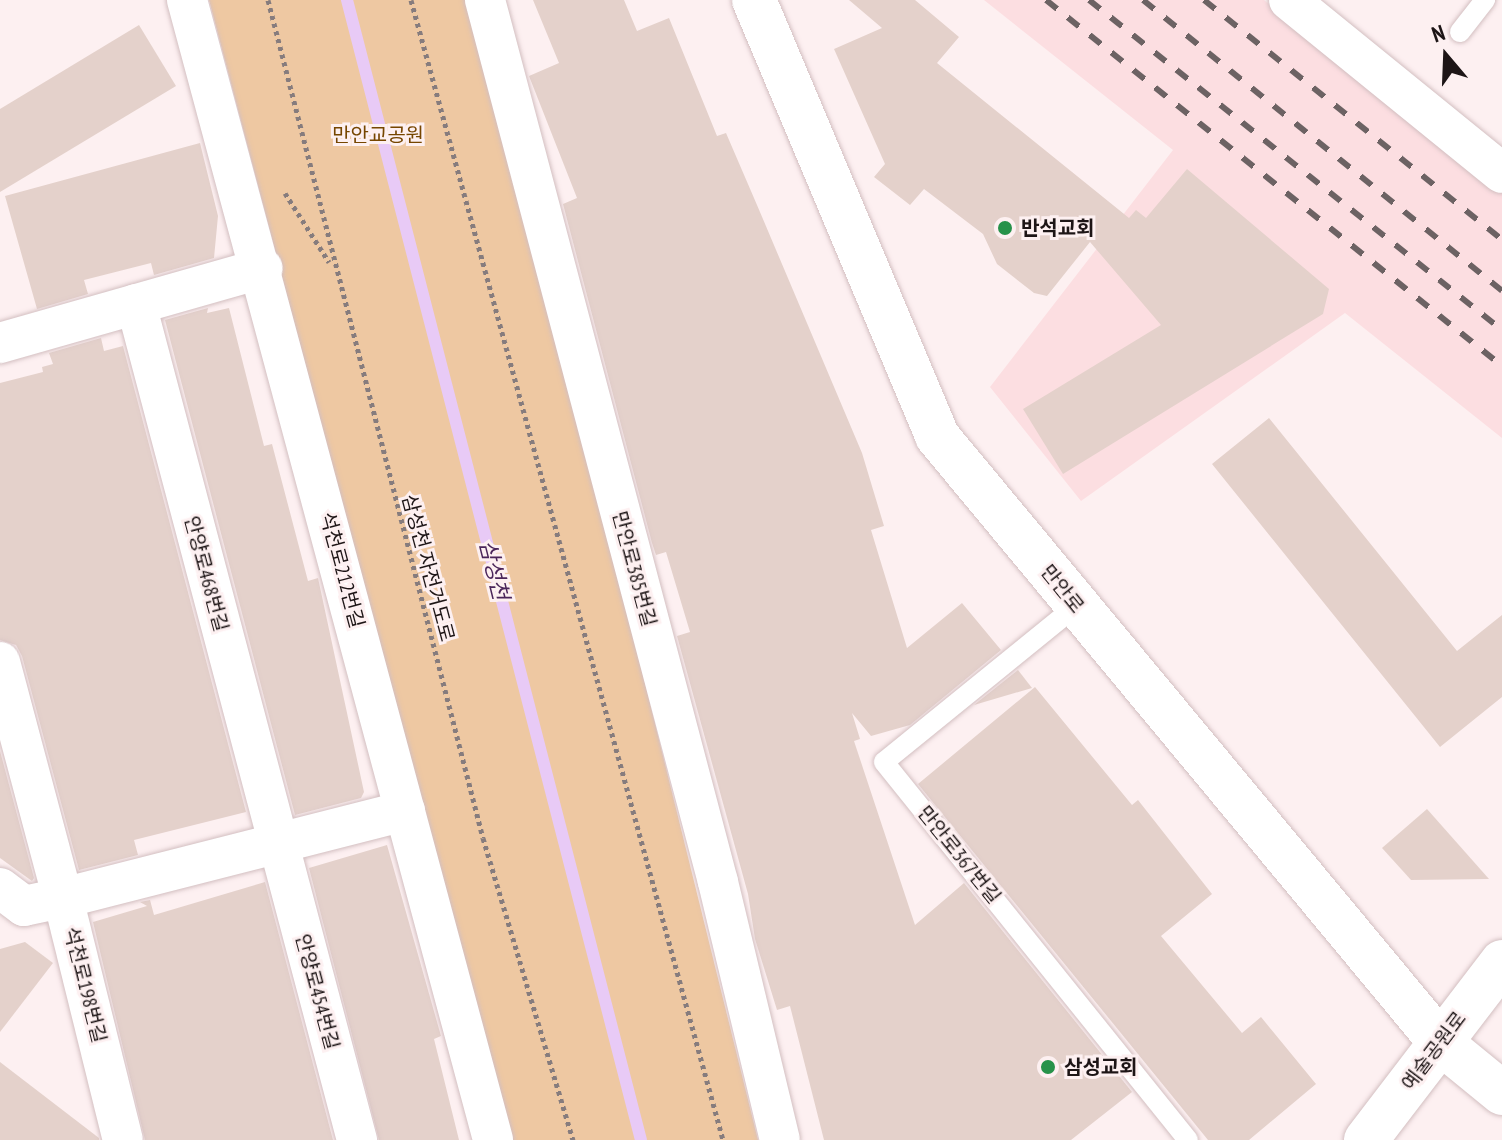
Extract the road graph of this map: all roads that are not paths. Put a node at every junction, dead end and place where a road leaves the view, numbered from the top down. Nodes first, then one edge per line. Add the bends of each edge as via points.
1 (187, 0) edge
2 (485, 0) edge
3 (754, 0) edge
4 (1289, 0) edge
5 (1485, 0) edge
6 (1460, 32) dead end
7 (1502, 173) edge
8 (263, 268) junction
9 (136, 304) junction
10 (0, 343) edge
11 (1076, 606) junction
12 (0, 662) edge
13 (405, 811) junction
14 (277, 843) junction
15 (0, 888) edge
16 (63, 898) junction
17 (1502, 962) edge
18 (1441, 1043) junction
19 (1502, 1093) edge
20 (123, 1140) edge
21 (357, 1140) edge
22 (493, 1140) edge
23 (780, 1140) edge
24 (1188, 1140) edge
25 (1366, 1140) edge

1 - 8 street, 석천로212번길
2 - 23 street, 만안로385번길 via 718,882
3 - 11 street, 만안로 via 937,436
4 - 7 street
5 - 6 lane
8 - 9 street
8 - 13 street, 석천로212번길
9 - 10 street
9 - 14 street, 안양로468번길
11 - 18 street, 만안로
11 - 24 lane, 만안로367번길 via 884,762
12 - 16 street
13 - 14 street
13 - 22 street, 석천로212번길
14 - 16 street
14 - 21 street, 안양로454번길
15 - 16 street, 석천로198번길 via 24,906
16 - 20 street, 석천로198번길
17 - 18 street, 예술공원로
18 - 19 street, 만안로
18 - 25 street, 예술공원로

